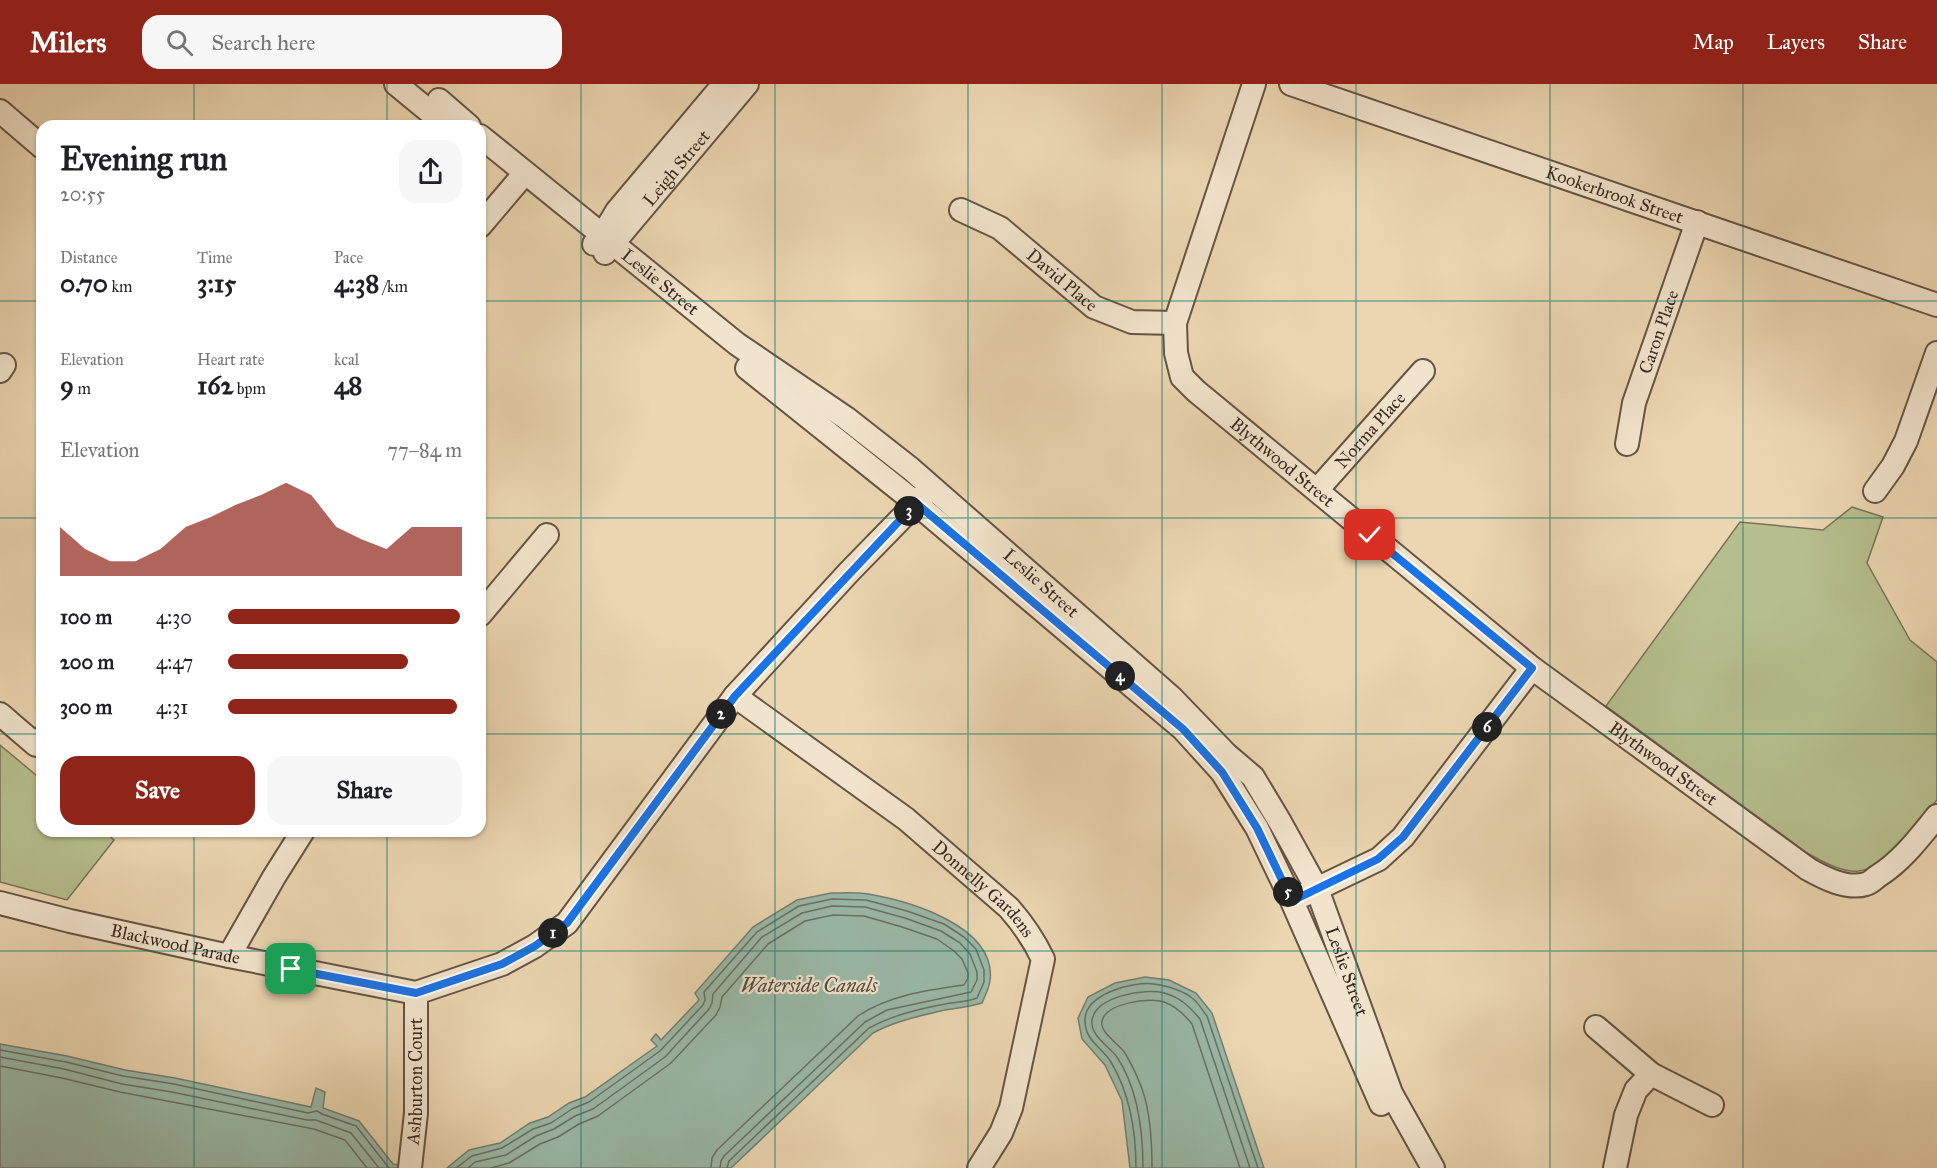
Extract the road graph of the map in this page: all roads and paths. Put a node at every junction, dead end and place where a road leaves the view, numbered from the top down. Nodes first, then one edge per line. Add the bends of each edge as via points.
1 (396, 84) edge
2 (419, 84) edge
3 (724, 84) edge
4 (747, 84) edge
5 (1254, 84) edge
6 (1291, 84) edge
7 (0, 111) edge
8 (440, 120) edge
9 (462, 120) edge
10 (36, 142) edge
11 (486, 142) edge
12 (486, 157) edge
13 (520, 178) junction
14 (962, 210) dead end
15 (486, 219) edge
16 (1697, 222) junction
17 (603, 244) junction
18 (1937, 305) edge
19 (1175, 323) junction
20 (1937, 353) edge
21 (1422, 371) dead end
22 (1627, 444) dead end
23 (1317, 490) junction
24 (919, 491) junction
25 (1875, 491) dead end
26 (547, 535) dead end
27 (486, 608) edge
28 (1532, 668) junction
29 (735, 696) junction
30 (0, 714) edge
31 (36, 739) edge
32 (1937, 816) edge
33 (299, 837) edge
34 (1317, 889) junction
35 (1292, 901) junction
36 (0, 903) edge
37 (229, 956) junction
38 (416, 993) junction
39 (1596, 1027) dead end
40 (1651, 1074) junction
41 (1712, 1105) dead end
42 (410, 1168) edge
43 (979, 1168) edge
44 (1418, 1168) edge
45 (1433, 1168) edge
46 (1615, 1168) edge

1 - 8 street
2 - 9 street
3 - 17 street, Leigh Street via 617,211
4 - 17 street, Leigh Street
5 - 19 street, Blythwood Street
6 - 16 street, Kookerbrook Street
7 - 10 street
11 - 13 street, Leslie Street
12 - 13 street, Leslie Street
13 - 15 street
13 - 17 street, Leslie Street via 575,232
14 - 19 street, David Place via 1000,228 1094,307 1132,322
16 - 18 street, Kookerbrook Street
16 - 22 street, Caron Place via 1634,403
17 - 24 street, Leslie Street
19 - 23 street, Blythwood Street via 1182,377
20 - 25 street via 1906,441
21 - 23 street, Norma Place
23 - 28 street, Blythwood Street
24 - 29 street, Blackwood Parade
24 - 34 street, Leslie Street via 1171,697 1253,777
24 - 35 street, Leslie Street via 1183,729 1222,772 1257,828
26 - 27 street
28 - 32 street, Blythwood Street via 1808,869 1829,880 1865,884 1884,873 1905,855
28 - 34 street via 1403,837 1378,859
29 - 38 street, Blackwood Parade via 567,923 502,964
29 - 43 street, Donnelly Gardens via 906,819 1009,908 1035,942 1043,959 1011,1108
30 - 31 street
33 - 37 street
34 - 35 street
34 - 45 street, Leslie Street via 1391,1093
35 - 44 street, Leslie Street via 1379,1101
36 - 37 street, Blackwood Parade
37 - 38 street, Blackwood Parade
38 - 42 street, Ashburton Court via 416,1113
39 - 40 street
40 - 41 street
40 - 46 street via 1636,1090 1626,1114

